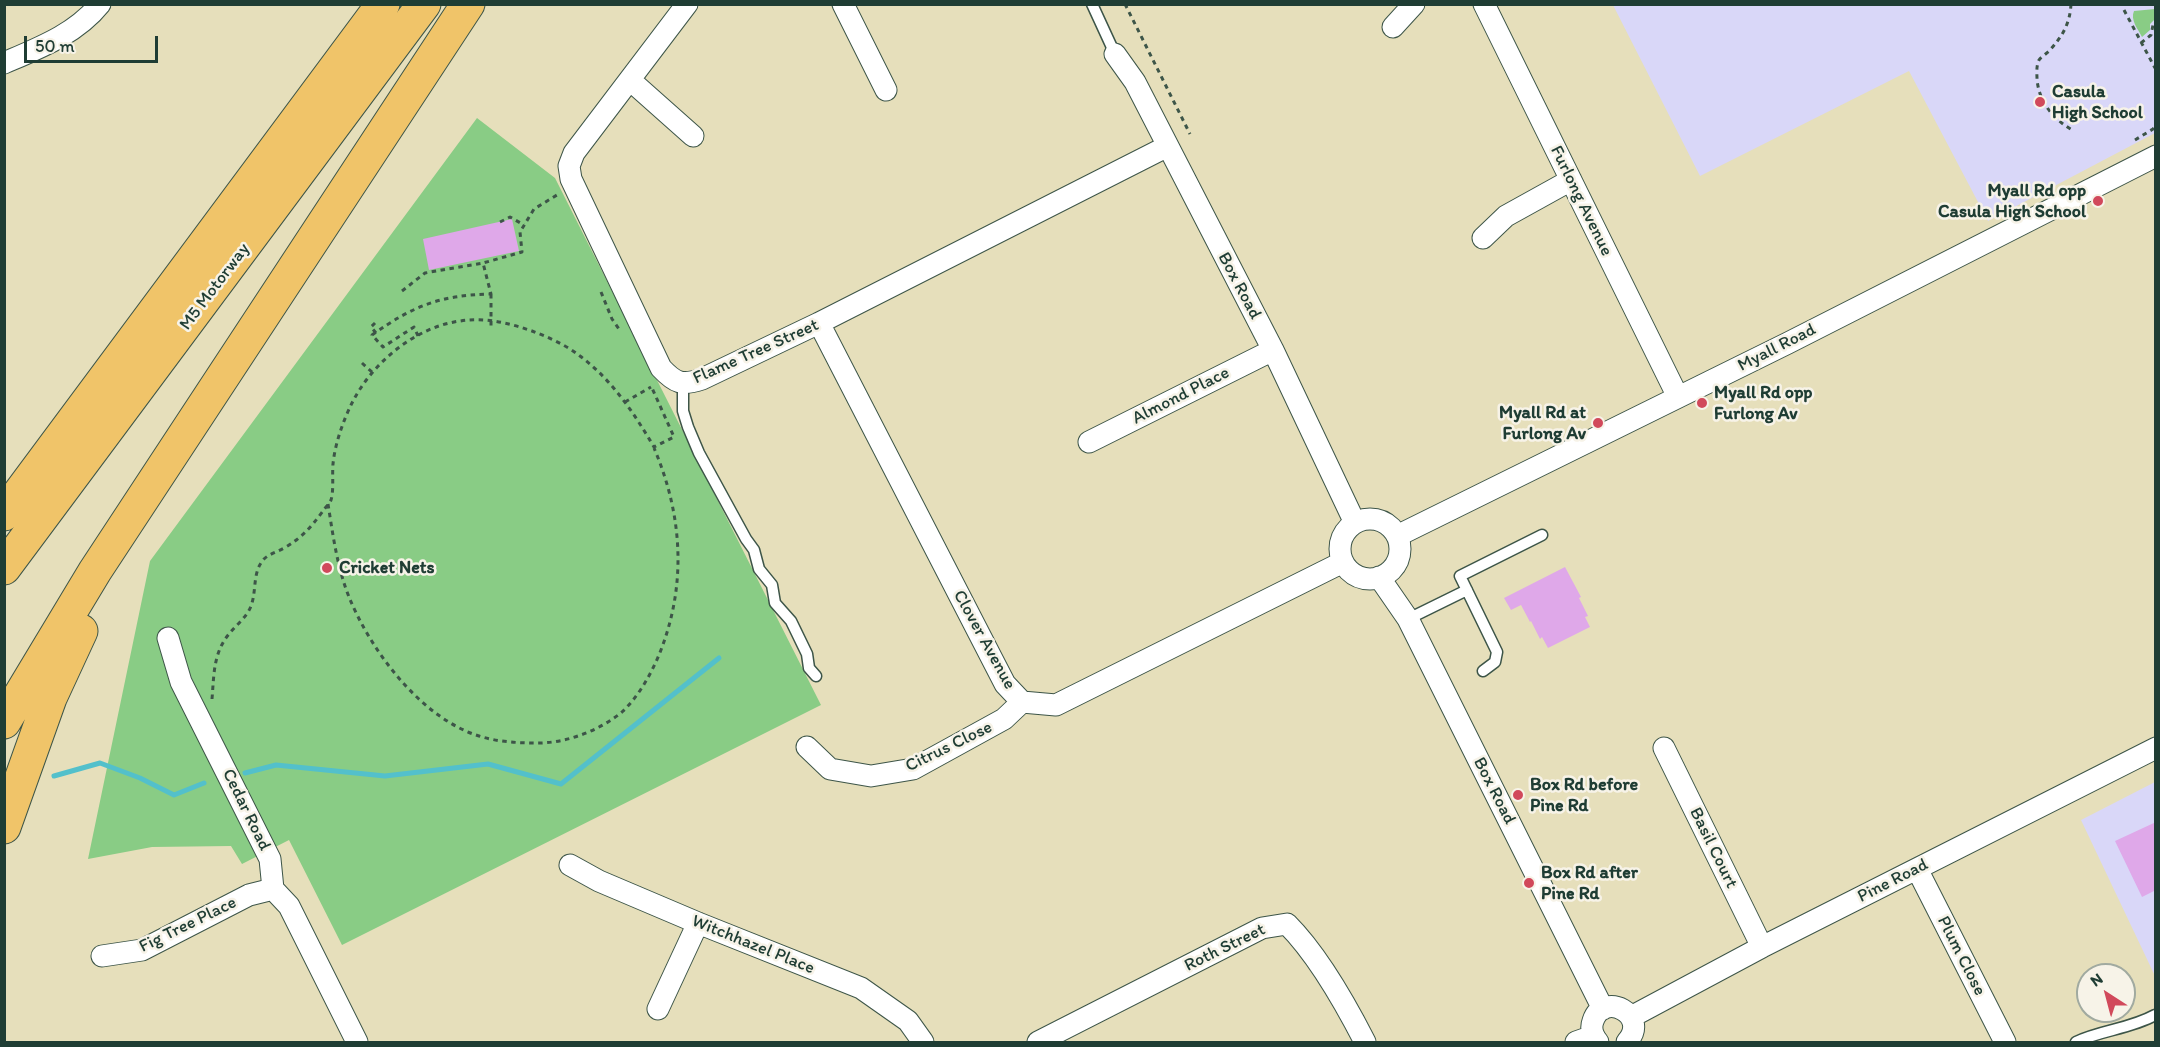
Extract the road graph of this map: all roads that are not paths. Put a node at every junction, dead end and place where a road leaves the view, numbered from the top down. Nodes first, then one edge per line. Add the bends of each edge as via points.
1 (100, 4) edge
2 (383, 4) edge
3 (424, 4) edge
4 (468, 4) edge
5 (687, 4) edge
6 (843, 4) edge
7 (1092, 4) edge
8 (1414, 4) edge
9 (1484, 4) edge
10 (1393, 27) dead end
11 (1115, 54) joint
12 (4, 63) edge
13 (630, 80) junction
14 (886, 90) dead end
15 (408, 94) junction
16 (693, 136) dead end
17 (1166, 147) junction
18 (2156, 156) edge
19 (1571, 180) junction
20 (1483, 238) dead end
21 (819, 323) junction
22 (1273, 350) junction
23 (677, 381) junction
24 (1678, 397) junction
25 (1089, 442) dead end
26 (4, 513) edge
27 (1355, 522) junction
28 (1542, 535) dead end
29 (1397, 536) junction
30 (1343, 562) junction
31 (4, 568) edge
32 (1379, 577) junction
33 (1467, 590) junction
34 (1408, 619) junction
35 (168, 638) dead end
36 (1483, 671) dead end
37 (816, 676) dead end
38 (1022, 702) junction
39 (4, 723) edge
40 (807, 747) dead end
41 (1664, 748) dead end
42 (2156, 748) edge
43 (4, 827) edge
44 (570, 865) dead end
45 (1917, 869) junction
46 (273, 889) junction
47 (698, 923) junction
48 (1762, 947) junction
49 (102, 956) dead end
50 (658, 1009) dead end
51 (1603, 1009) junction
52 (2155, 1015) edge
53 (1631, 1017) junction
54 (1589, 1040) edge
55 (357, 1042) edge
56 (923, 1042) edge
57 (1038, 1042) edge
58 (1365, 1042) edge
59 (1628, 1042) edge
60 (2005, 1042) edge
61 (2076, 1042) edge

1 - 12 street via 65,35
2 - 26 highway, M5 Motorway
3 - 31 highway, M5 Motorway
4 - 15 highway
5 - 13 street, Flame Tree Street
6 - 14 street
7 - 11 lane
8 - 10 street
9 - 19 street, Furlong Avenue
11 - 17 street, Box Road via 1134,82
13 - 16 street
13 - 23 street, Flame Tree Street via 574,153 569,166 571,179 661,368
15 - 39 highway via 94,572
15 - 43 highway via 108,580 50,698
17 - 21 street, Flame Tree Street
17 - 22 street, Box Road
18 - 24 street, Myall Road
19 - 20 street via 1506,216
19 - 24 street, Furlong Avenue
21 - 23 street, Flame Tree Street via 702,379 689,384
21 - 38 street, Clover Avenue via 1005,684
22 - 25 street, Almond Place
22 - 27 street, Box Road
23 - 37 lane via 685,420 699,453 754,550 759,569 772,585 775,603 791,621 807,654 809,668
24 - 29 street, Myall Road
27 - 29 street via 1374,519 1392,528
27 - 30 street via 1342,537
28 - 33 lane via 1460,576
29 - 32 street via 1399,556 1388,573
30 - 32 street via 1360,577
30 - 38 street, Clover Avenue via 1056,705
32 - 34 street, Box Road
33 - 34 lane
33 - 36 lane via 1497,652 1495,662
34 - 51 street, Box Road
35 - 46 street, Cedar Road via 181,682 270,859
38 - 40 street, Citrus Close via 1004,719 913,769 871,776 830,769
41 - 48 street, Basil Court
42 - 45 street, Pine Road
44 - 47 street, Witchhazel Place
45 - 48 street, Pine Road
45 - 60 street, Plum Close
46 - 49 street, Fig Tree Place via 249,896 142,950
46 - 55 street via 289,906
47 - 50 street
47 - 56 street, Witchhazel Place via 861,988 908,1022
48 - 53 street, Pine Road
51 - 53 street via 1620,1008
51 - 54 street via 1593,1021
52 - 61 lane
53 - 59 street via 1633,1032
57 - 58 street, Roth Street via 1262,928 1287,924 1343,1001

